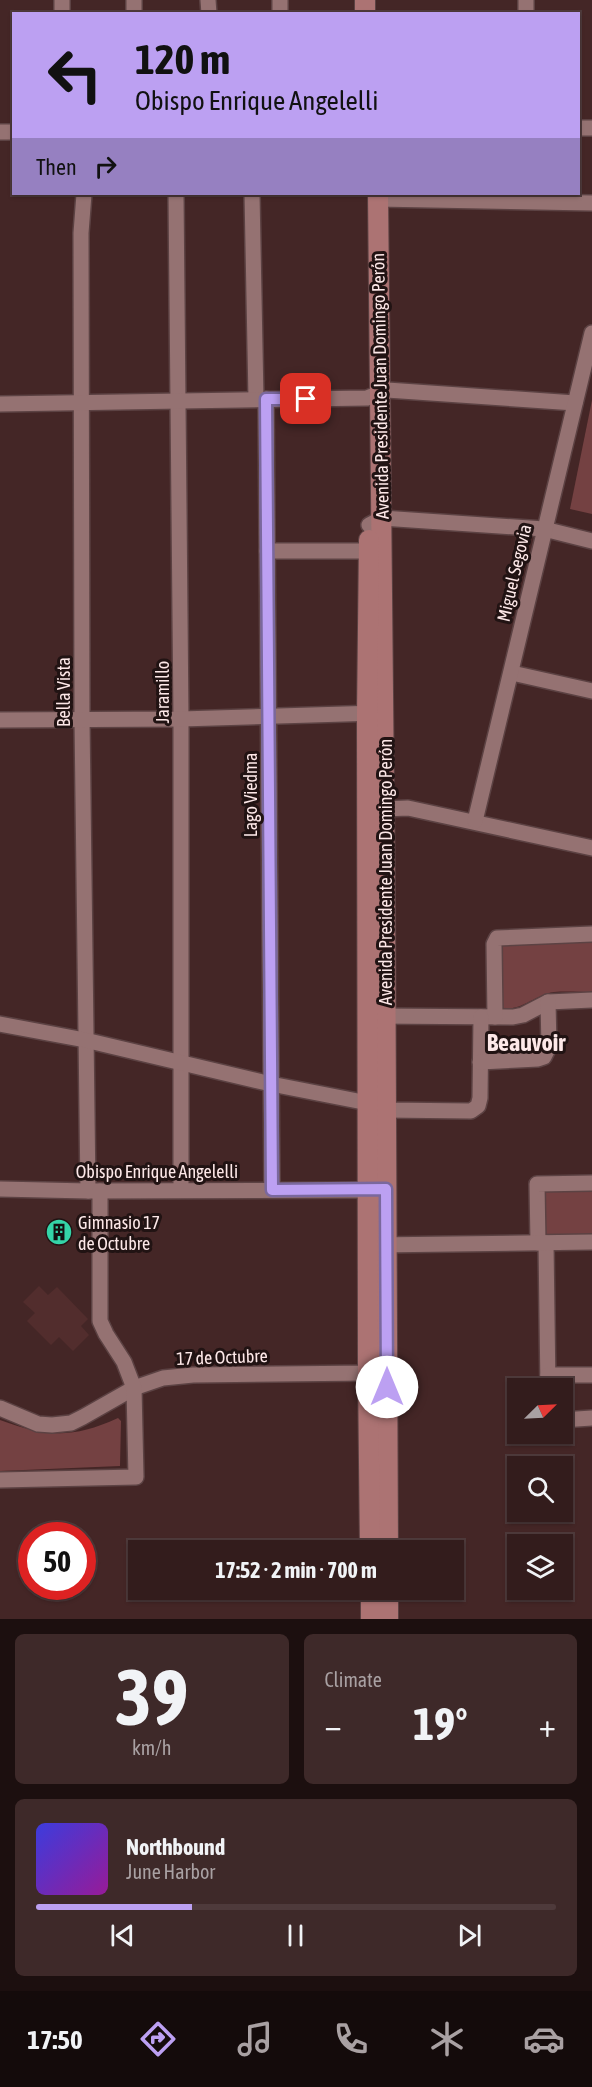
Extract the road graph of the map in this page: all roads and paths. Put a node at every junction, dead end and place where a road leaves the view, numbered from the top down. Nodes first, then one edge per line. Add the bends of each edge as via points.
1 (84, 195) edge
2 (176, 195) edge
3 (252, 195) edge
4 (374, 195) edge
5 (526, 198) edge
6 (592, 203) edge
7 (592, 333) edge
8 (373, 396) junction
9 (261, 399) junction
10 (179, 400) junction
11 (82, 403) junction
12 (575, 403) junction
13 (0, 404) edge
14 (376, 521) junction
15 (544, 529) junction
16 (592, 541) edge
17 (267, 551) junction
18 (376, 551) junction
19 (512, 673) junction
20 (592, 691) edge
21 (375, 714) junction
22 (269, 717) junction
23 (82, 719) junction
24 (181, 719) junction
25 (0, 720) edge
26 (376, 807) junction
27 (475, 821) junction
28 (592, 848) edge
29 (592, 934) edge
30 (592, 1000) edge
31 (548, 1002) junction
32 (377, 1016) junction
33 (488, 1017) junction
34 (0, 1023) edge
35 (85, 1040) junction
36 (480, 1062) junction
37 (182, 1064) junction
38 (271, 1084) junction
39 (377, 1107) junction
40 (592, 1183) edge
41 (0, 1189) edge
42 (181, 1190) junction
43 (272, 1190) junction
44 (378, 1190) junction
45 (94, 1191) junction
46 (592, 1242) edge
47 (542, 1243) junction
48 (377, 1245) junction
49 (377, 1370) junction
50 (592, 1375) edge
51 (548, 1378) edge
52 (573, 1378) edge
53 (134, 1389) junction
54 (0, 1408) edge
55 (592, 1418) edge
56 (573, 1419) edge
57 (0, 1480) edge
58 (370, 1540) edge
59 (387, 1540) edge
60 (371, 1600) edge
61 (388, 1600) edge
62 (371, 1619) edge
63 (388, 1619) edge

1 - 11 street, Bella Vista
2 - 10 street, Jaramillo
3 - 9 street, Lago Viedma
4 - 5 street
4 - 8 main road, Avenida Presidente Juan Domingo Perón
5 - 6 street
7 - 12 street, Miguel Segovia
8 - 9 street
8 - 12 street via 387,390
8 - 14 main road, Avenida Presidente Juan Domingo Perón
9 - 10 street
9 - 17 street, Lago Viedma
10 - 11 street
10 - 24 street, Jaramillo
11 - 13 street
11 - 23 street, Bella Vista
12 - 15 street, Miguel Segovia
14 - 15 street
14 - 18 main road, Avenida Presidente Juan Domingo Perón
15 - 16 street
15 - 19 street, Miguel Segovia
17 - 18 street
17 - 22 street, Lago Viedma
18 - 21 main road, Avenida Presidente Juan Domingo Perón
19 - 20 street
19 - 27 street, Miguel Segovia
21 - 22 street
21 - 26 main road, Avenida Presidente Juan Domingo Perón
22 - 24 street
22 - 38 street, Lago Viedma
23 - 24 street
23 - 25 street
23 - 35 street, Bella Vista
24 - 37 street, Jaramillo
26 - 27 street via 408,808
26 - 32 main road, Avenida Presidente Juan Domingo Perón
27 - 28 street
29 - 33 street via 497,938
30 - 31 street
31 - 33 street via 523,1015
31 - 36 street via 549,1047 544,1057
32 - 33 street
32 - 39 main road, Avenida Presidente Juan Domingo Perón
33 - 36 street
34 - 35 street
35 - 37 street
35 - 45 street, Bella Vista
36 - 39 street via 480,1098 471,1111
37 - 38 street
37 - 42 street, Jaramillo
38 - 39 street
38 - 43 street, Lago Viedma
39 - 44 main road, Avenida Presidente Juan Domingo Perón
40 - 47 street via 537,1184
41 - 45 street, Obispo Enrique Angelelli
42 - 43 street, Obispo Enrique Angelelli
42 - 45 street, Obispo Enrique Angelelli
43 - 44 street, Obispo Enrique Angelelli
44 - 48 main road, Avenida Presidente Juan Domingo Perón
45 - 53 street, Bella Vista via 100,1321 124,1362
46 - 47 street
47 - 48 street
47 - 51 street
48 - 49 main road, Avenida Presidente Juan Domingo Perón
49 - 53 street, 17 de Octubre via 193,1375 164,1378
49 - 58 main road, Avenida Presidente Juan Domingo Perón
49 - 59 main road, Avenida Presidente Juan Domingo Perón
50 - 52 street
53 - 54 street, 17 de Octubre via 71,1423 38,1424
53 - 57 street, Bella Vista via 136,1477
55 - 56 street
60 - 62 main road
61 - 63 main road

